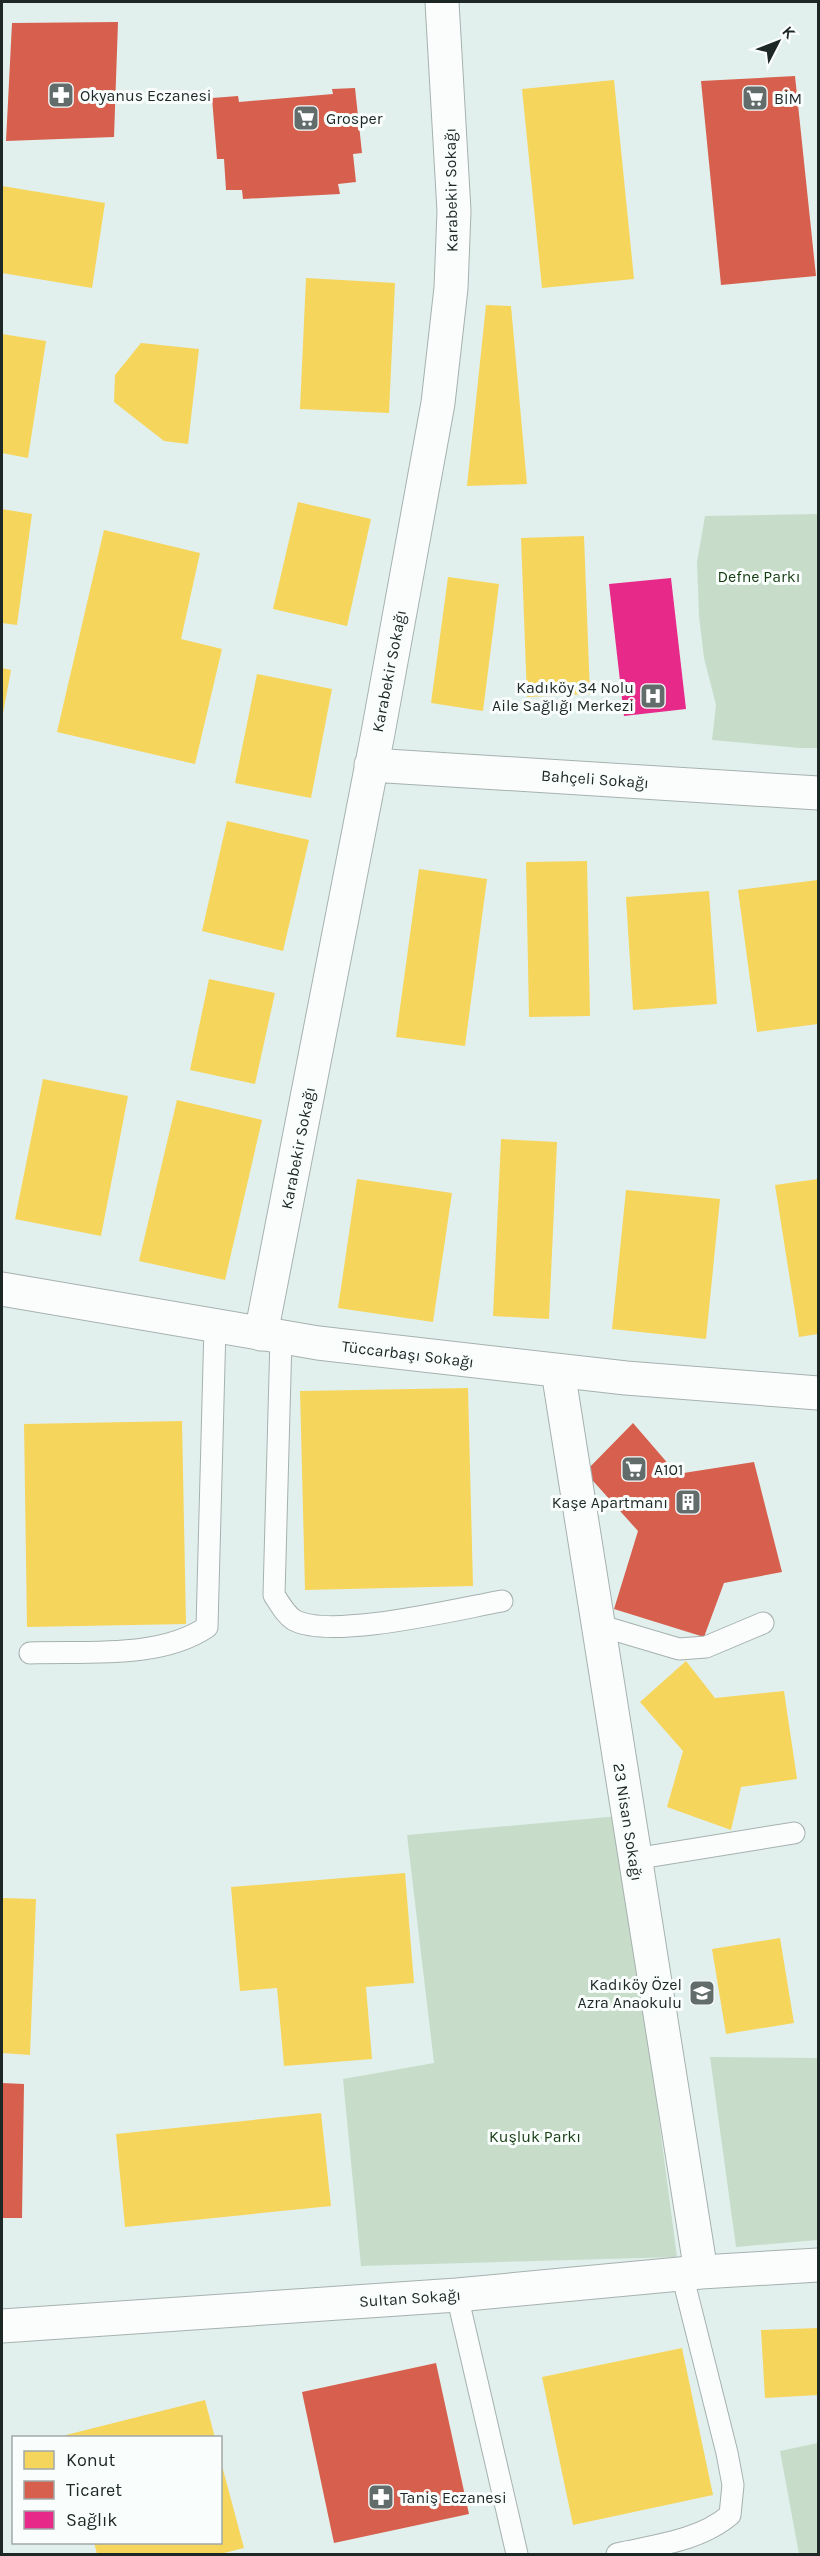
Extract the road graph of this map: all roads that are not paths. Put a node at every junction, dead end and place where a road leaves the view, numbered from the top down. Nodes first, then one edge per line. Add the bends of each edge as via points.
1 (442, 2) edge
2 (372, 765) junction
3 (819, 793) edge
4 (2, 1289) edge
5 (215, 1326) junction
6 (271, 1336) junction
7 (558, 1371) junction
8 (819, 1393) edge
9 (502, 1601) dead end
10 (763, 1623) dead end
11 (598, 1625) junction
12 (30, 1653) dead end
13 (794, 1833) dead end
14 (634, 1859) junction
15 (819, 2265) edge
16 (691, 2273) junction
17 (457, 2295) junction
18 (2, 2326) edge
19 (517, 2554) edge
20 (617, 2554) edge

1 - 2 street, Karabekir Sokağı via 454,212 451,288 434,433
2 - 3 street, Bahçeli Sokağı
2 - 6 street, Karabekir Sokağı
4 - 5 street, Tüccarbaşı Sokağı
5 - 6 street, Tüccarbaşı Sokağı
5 - 12 lane via 207,1627 184,1641 157,1649
6 - 7 street, Tüccarbaşı Sokağı
6 - 9 lane via 274,1595 286,1614 302,1623 343,1628
7 - 8 street, Tüccarbaşı Sokağı
7 - 11 street, 23 Nisan Sokağı
10 - 11 lane via 706,1647 679,1649
11 - 14 street, 23 Nisan Sokağı
13 - 14 lane
14 - 16 street, 23 Nisan Sokağı
15 - 16 street, Sultan Sokağı
16 - 17 street, Sultan Sokağı
16 - 20 lane via 733,2485 730,2515 690,2538
17 - 18 street, Sultan Sokağı
17 - 19 lane

